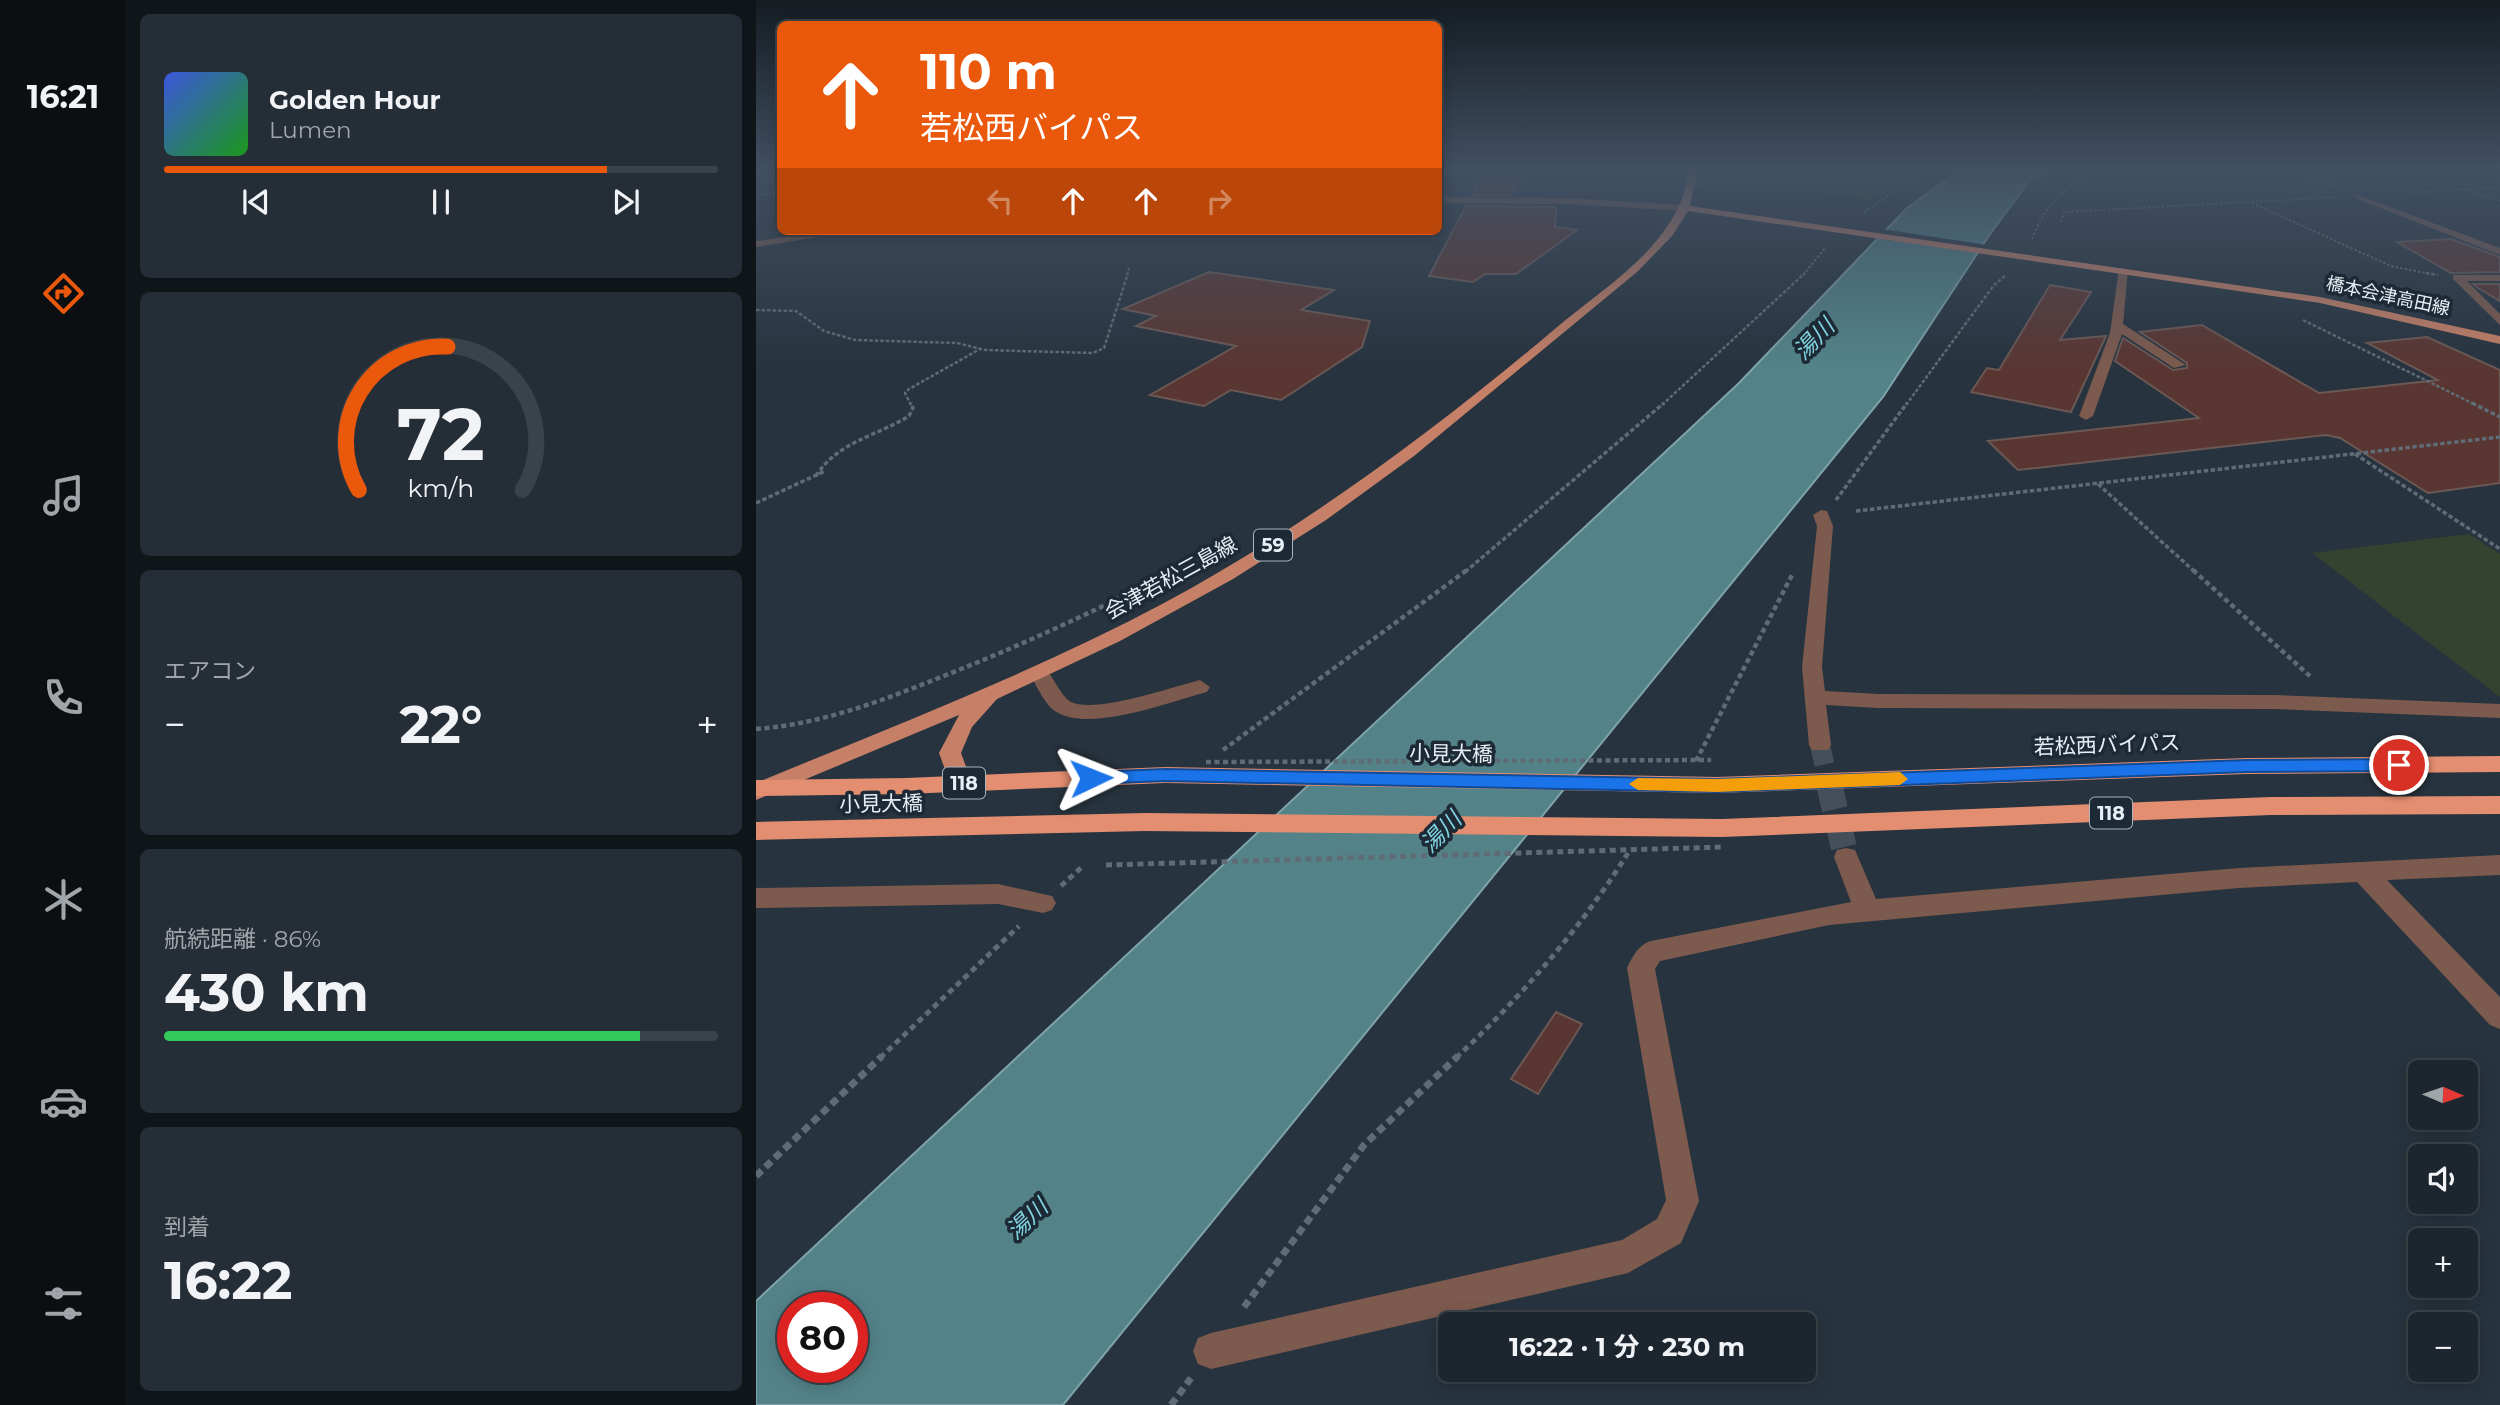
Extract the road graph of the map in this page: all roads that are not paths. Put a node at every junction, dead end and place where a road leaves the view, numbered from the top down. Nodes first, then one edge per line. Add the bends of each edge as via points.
1 (811, 237) edge
2 (1665, 237) edge
3 (1896, 237) edge
4 (2461, 237) edge
5 (756, 244) edge
6 (2500, 252) edge
7 (2123, 270) junction
8 (2500, 278) edge
9 (2500, 323) edge
10 (2117, 326) junction
11 (2486, 336) junction
12 (2500, 340) edge
13 (2179, 365) dead end
14 (2086, 416) dead end
15 (1821, 515) dead end
16 (1038, 671) junction
17 (1200, 687) dead end
18 (993, 692) junction
19 (1815, 697) junction
20 (2500, 712) edge
21 (1820, 745) tunnel mouth
22 (2500, 764) edge
23 (967, 782) junction
24 (1717, 785) joint
25 (759, 790) edge
26 (2500, 805) edge
27 (756, 831) edge
28 (1846, 857) tunnel mouth
29 (2500, 865) edge
30 (2362, 871) junction
31 (756, 898) edge
32 (1043, 903) road end
33 (1868, 911) junction
34 (2500, 1016) edge
35 (1211, 1351) road end

1 - 5 street
2 - 16 main road, 会津若松三島線 / 59 via 1508,376 1391,466 1227,575
3 - 7 main road, 橋本会津高田線
4 - 6 street
7 - 10 street
7 - 11 main road, 橋本会津高田線 via 2320,300
8 - 9 street via 2457,277
9 - 11 street
10 - 13 street
10 - 14 street
11 - 12 main road, 橋本会津高田線
15 - 19 street via 1825,526 1812,667
16 - 17 street via 1061,706 1076,710 1104,711
16 - 18 main road, 会津若松三島線 / 59
18 - 23 main road via 962,724 950,753 958,777
18 - 25 main road, 会津若松三島線 / 59
19 - 20 street via 2341,704
19 - 21 street
22 - 24 highway, 若松西バイパス / 118 via 2247,766
23 - 24 highway, 小見大橋 / 118 via 1165,775
23 - 25 highway, 小見大橋 / 118
26 - 27 highway, 小見大橋 / 118 via 2271,806 1723,837 1644,829 1145,822
28 - 33 street
29 - 30 street
30 - 33 street
30 - 34 street
31 - 32 street via 998,894
33 - 35 street via 1829,914 1651,952 1642,968 1683,1201 1670,1231 1628,1256

